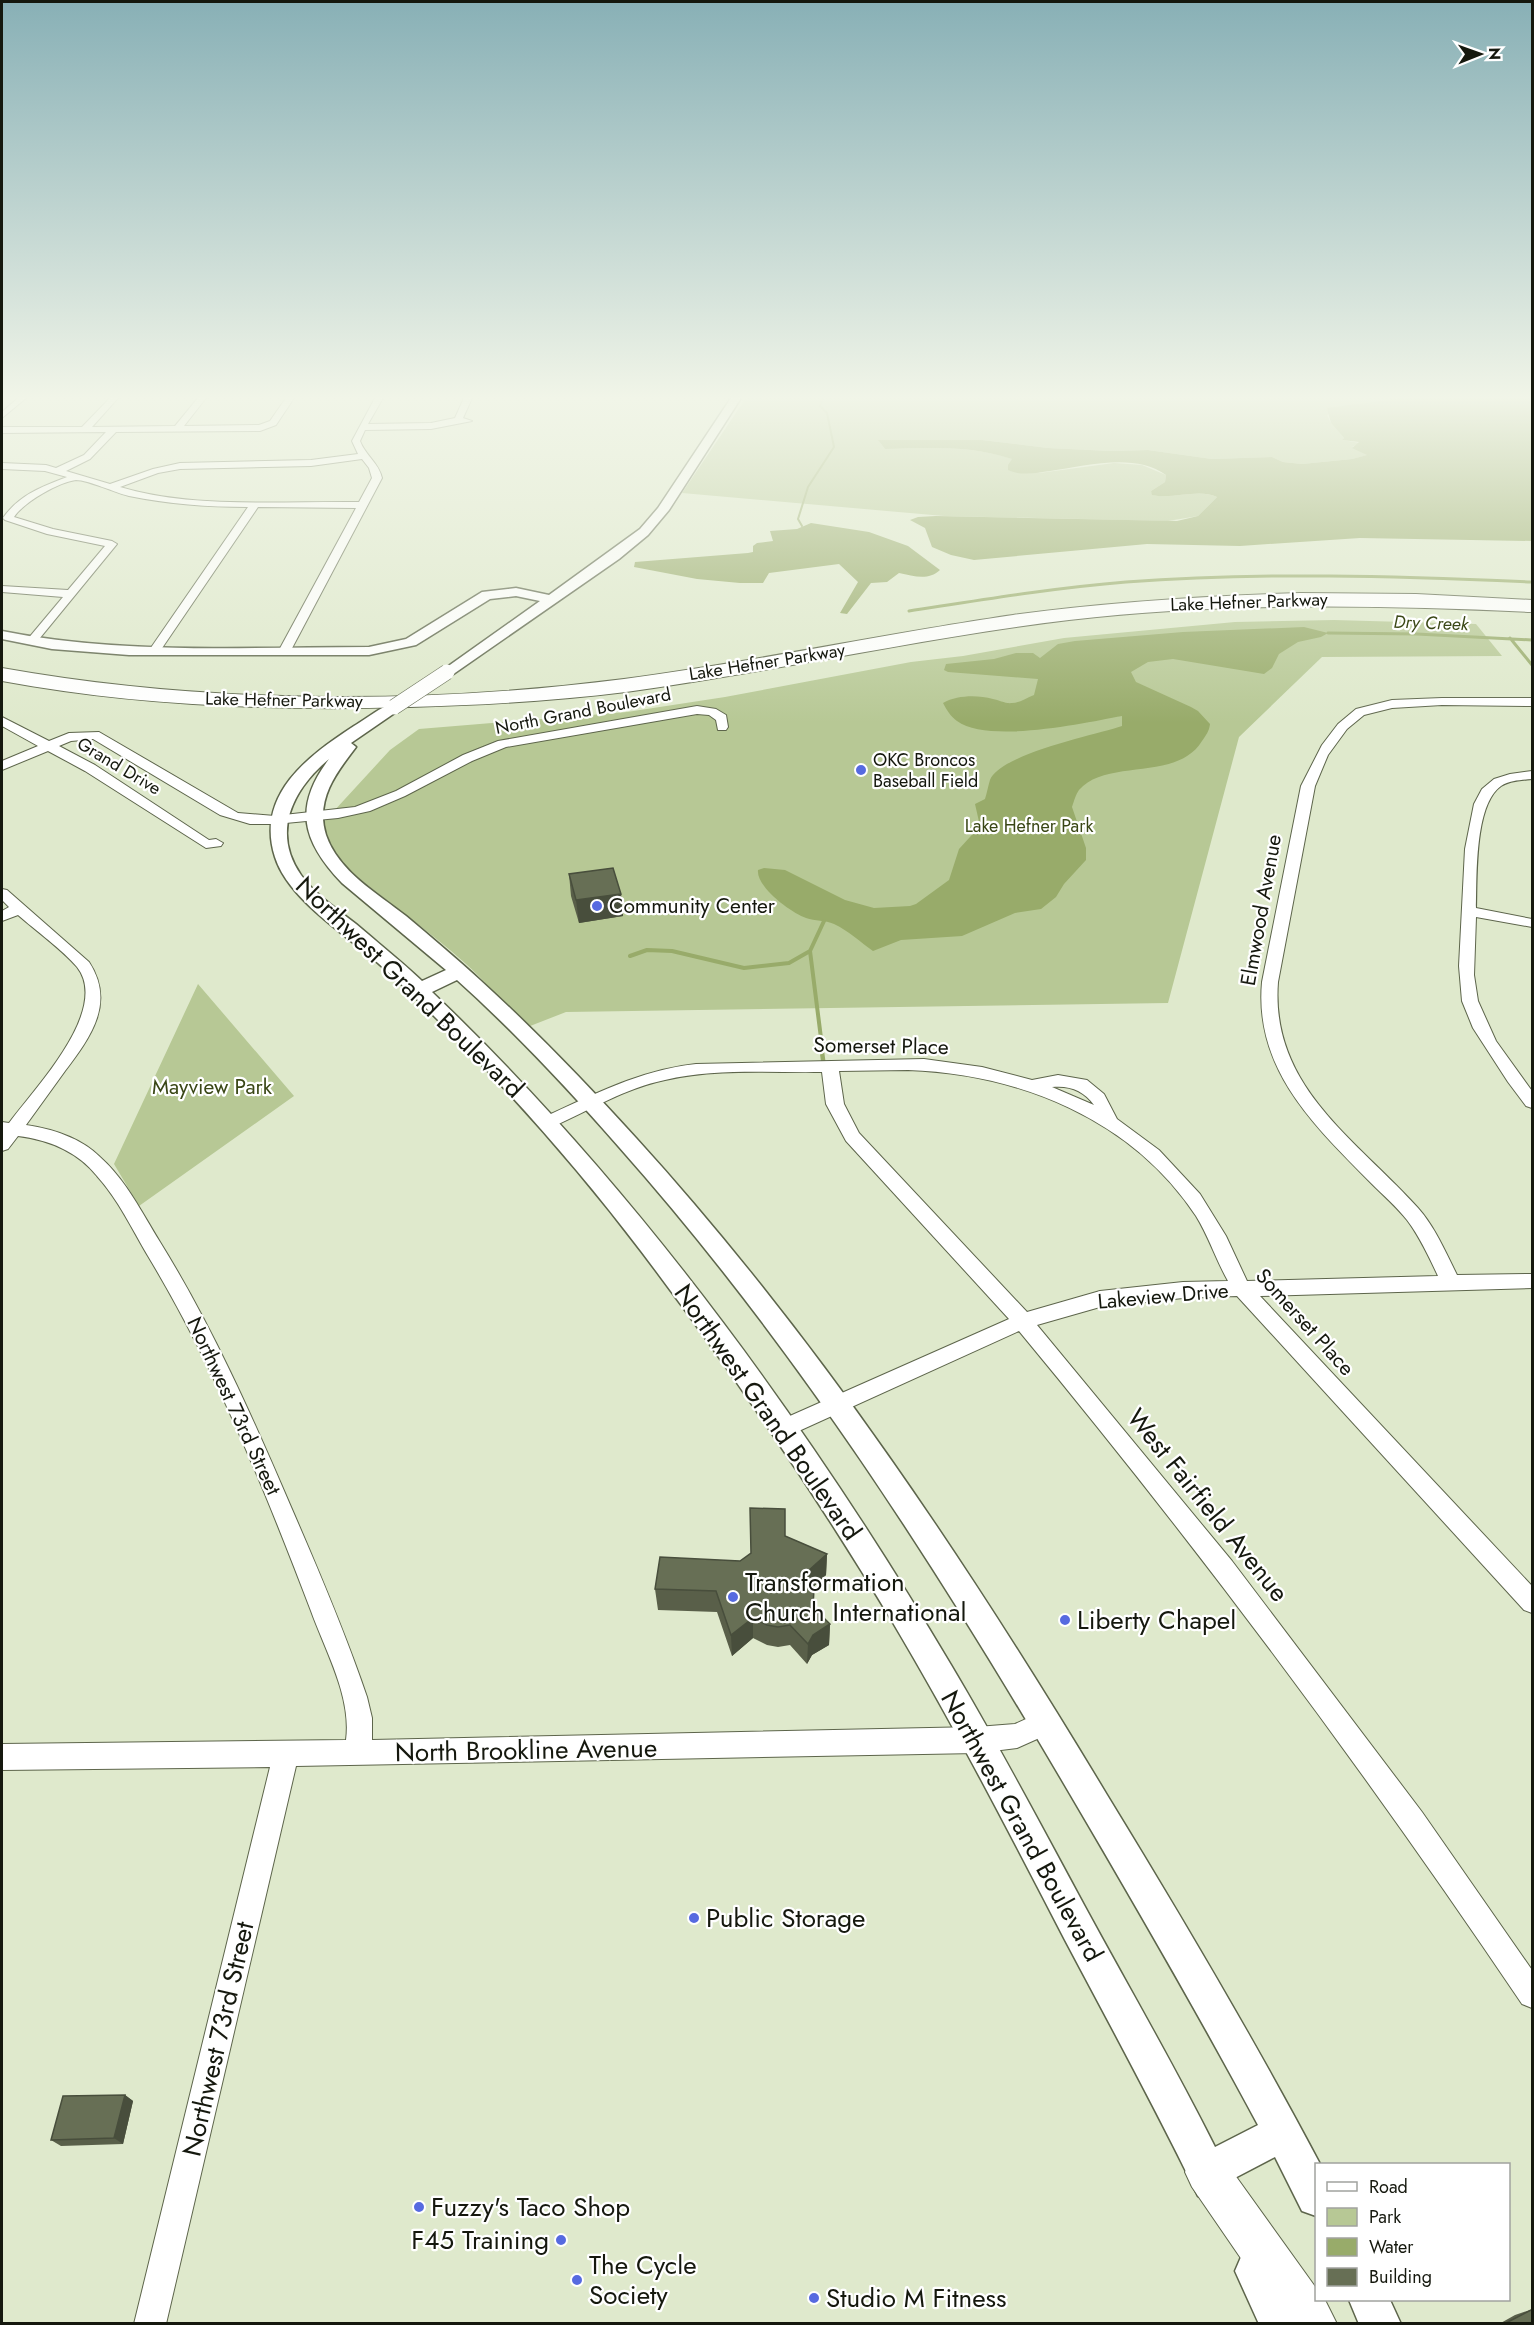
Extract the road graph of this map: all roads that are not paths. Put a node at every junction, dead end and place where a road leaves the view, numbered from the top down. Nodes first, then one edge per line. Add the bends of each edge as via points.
1 (18, 506) edge
2 (253, 506) edge
3 (362, 506) edge
4 (665, 506) edge
5 (2, 589) edge
6 (72, 594) junction
7 (1533, 595) edge
8 (551, 599) junction
9 (1533, 606) edge
10 (2, 636) edge
11 (31, 642) junction
12 (154, 652) junction
13 (284, 652) junction
14 (2, 658) edge
15 (2, 675) edge
16 (1533, 702) edge
17 (2, 721) edge
18 (722, 727) dead end
19 (364, 729) junction
20 (49, 745) junction
21 (2, 766) edge
22 (1533, 776) edge
23 (313, 817) junction
24 (281, 820) junction
25 (216, 843) dead end
26 (2, 893) edge
27 (20, 908) junction
28 (1469, 911) junction
29 (2, 917) edge
30 (1533, 923) edge
31 (459, 972) junction
32 (419, 990) junction
33 (830, 1067) junction
34 (1533, 1102) edge
35 (591, 1103) junction
36 (548, 1122) junction
37 (5, 1134) edge
38 (1532, 1281) edge
39 (1452, 1284) junction
40 (1242, 1289) junction
41 (1023, 1321) junction
42 (836, 1405) junction
43 (782, 1428) junction
44 (1533, 1602) edge
45 (1046, 1722) junction
46 (977, 1740) junction
47 (357, 1753) junction
48 (286, 1754) junction
49 (2, 1757) edge
50 (1533, 1994) edge
51 (1283, 2132) junction
52 (1207, 2172) junction
53 (1315, 2193) edge
54 (1370, 2301) edge
55 (150, 2324) edge
56 (1280, 2324) edge
57 (1314, 2324) edge
58 (1381, 2324) edge

1 - 6 street via 8,518 51,532 112,544
2 - 12 street
3 - 13 street
4 - 8 street, Northwest Grand Boulevard via 624,548
5 - 6 street
6 - 11 street
7 - 14 highway, Lake Hefner Parkway via 1301,587 1103,597 658,666 462,684 237,686 113,675
8 - 13 street via 516,592 494,593 397,646 369,651
8 - 19 street, Northwest Grand Boulevard, bridge
9 - 15 highway, Lake Hefner Parkway via 1329,599 1126,608 1021,621 625,685 466,699 224,700 134,693
10 - 11 street
11 - 12 street
12 - 13 street
16 - 39 street, Elmwood Avenue via 1388,704 1361,712 1343,726 1321,756 1308,786 1270,982 1270,1026 1291,1078 1317,1116 1413,1214
17 - 20 street, Grand Drive
18 - 23 street, North Grand Boulevard via 722,718 716,713 697,710 503,744 373,805
19 - 23 street, Northwest Grand Boulevard via 324,776 315,797
19 - 24 street, Northwest Grand Boulevard via 335,744 307,769 285,799
20 - 21 street, North Grand Boulevard
20 - 24 street, North Grand Boulevard via 76,735 95,735 236,818
20 - 25 street, Grand Drive via 206,844
22 - 28 street via 1510,777 1491,787 1484,797 1476,819
23 - 24 street, North Grand Boulevard
23 - 31 street, Northwest Grand Boulevard via 323,852 334,866
24 - 32 street, Northwest Grand Boulevard via 281,851 295,880
26 - 27 street
27 - 29 street
27 - 37 street via 84,965 95,999 88,1026
28 - 30 street
28 - 34 street via 1470,1001 1490,1044
31 - 32 street
31 - 35 street, Northwest Grand Boulevard
32 - 36 street, Northwest Grand Boulevard
33 - 35 street, Somerset Place via 712,1069 665,1074
33 - 40 street, Somerset Place via 942,1067 990,1075 1068,1100 1142,1146 1186,1188 1217,1237
33 - 41 street, West Fairfield Avenue via 835,1104 852,1137
35 - 36 street, Somerset Place
35 - 42 street, Northwest Grand Boulevard via 704,1232
36 - 43 street, Northwest Grand Boulevard via 676,1280
37 - 47 street, Northwest 73rd Street via 39,1132 87,1155 102,1170 166,1267 242,1415 319,1599 354,1693 360,1733
38 - 39 street, Lakeview Drive
39 - 40 street, Lakeview Drive
40 - 41 street, Lakeview Drive via 1123,1296
40 - 44 street, Somerset Place
41 - 42 street, Lakeview Drive
41 - 50 street, West Fairfield Avenue via 1224,1566 1373,1765
42 - 43 street, Lakeview Drive
42 - 45 street, Northwest Grand Boulevard via 984,1622
43 - 46 street, Northwest Grand Boulevard via 874,1567
45 - 46 street, North Brookline Avenue via 1017,1736
45 - 51 street, Northwest Grand Boulevard
46 - 47 street, North Brookline Avenue
46 - 52 street, Northwest Grand Boulevard
47 - 48 street, North Brookline Avenue
48 - 49 street, North Brookline Avenue
48 - 55 street, Northwest 73rd Street
51 - 52 street
51 - 53 street, Northwest Grand Boulevard
52 - 56 street, Northwest Grand Boulevard
52 - 57 main road
54 - 58 street

